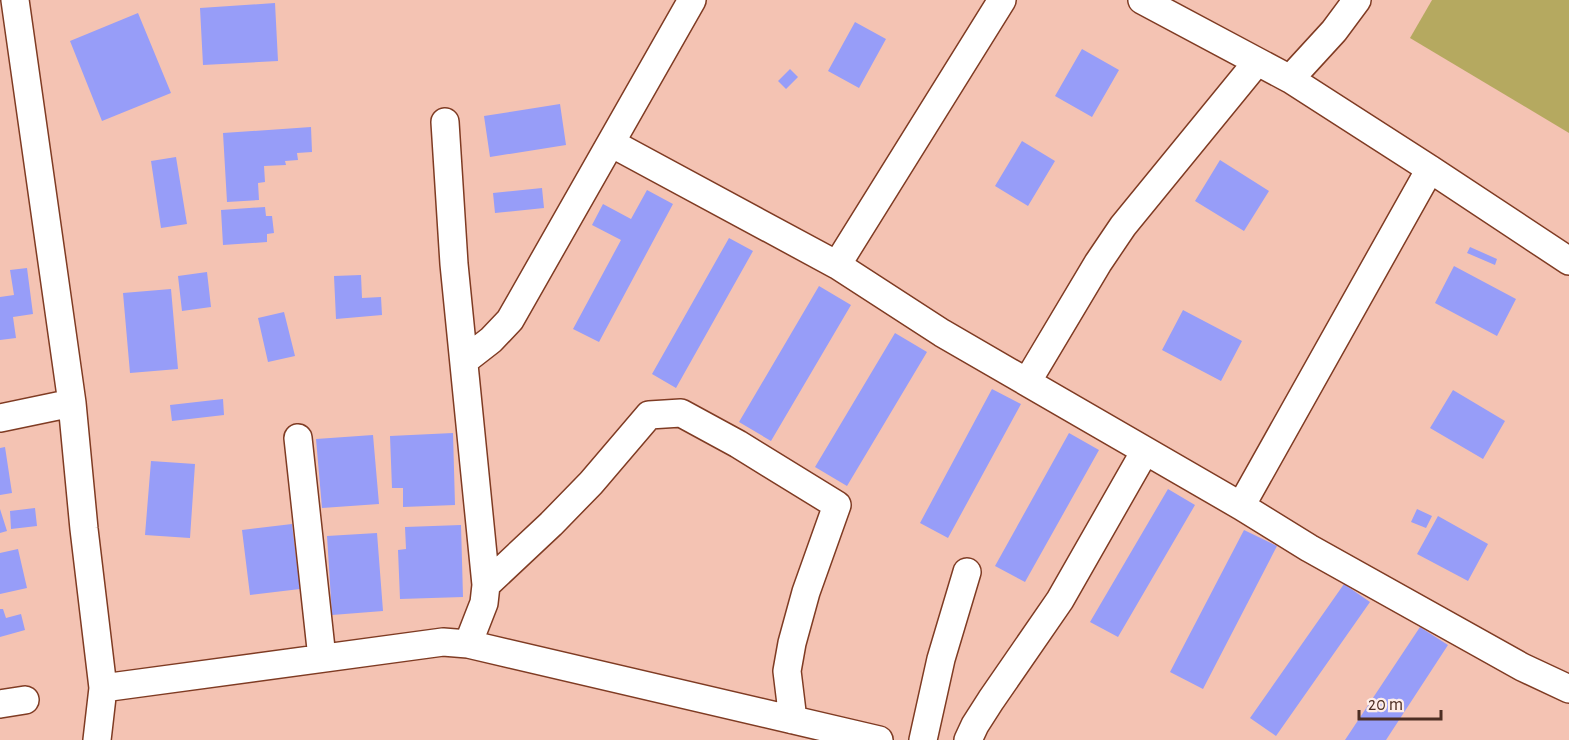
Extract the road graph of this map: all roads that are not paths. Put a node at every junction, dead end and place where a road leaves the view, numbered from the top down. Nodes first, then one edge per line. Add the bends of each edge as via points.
1 (15, 0) edge
2 (692, 0) edge
3 (1002, 0) edge
4 (1142, 0) edge
5 (1357, 0) edge
6 (1257, 62) junction
7 (1290, 79) junction
8 (445, 122) dead end
9 (611, 143) junction
10 (1430, 169) junction
11 (1569, 261) edge
12 (837, 265) junction
13 (464, 361) junction
14 (1026, 382) junction
15 (72, 403) junction
16 (0, 418) edge
17 (298, 438) dead end
18 (1145, 451) junction
19 (1241, 506) junction
20 (968, 572) dead end
21 (486, 585) junction
22 (468, 644) junction
23 (321, 658) junction
24 (103, 688) junction
25 (1569, 689) edge
26 (794, 720) junction
27 (97, 740) edge
28 (879, 740) edge
29 (922, 740) edge
30 (968, 740) edge

1 - 15 street
2 - 9 street
3 - 12 street
4 - 6 street
5 - 7 street
6 - 7 street
6 - 14 street via 1123,226
7 - 10 street
8 - 13 street
9 - 12 street
9 - 13 street via 510,320
10 - 11 street
10 - 19 street
12 - 14 street
13 - 21 street
14 - 18 street
15 - 16 street
15 - 24 street
17 - 23 street
18 - 19 street
18 - 30 street via 1060,600
19 - 25 street via 1522,667
20 - 29 street via 941,658
21 - 22 street via 484,603
21 - 26 street via 591,483 649,415 681,413 837,505 792,643 787,671
22 - 23 street via 443,642
22 - 26 street
23 - 24 street
24 - 27 street
26 - 28 street

